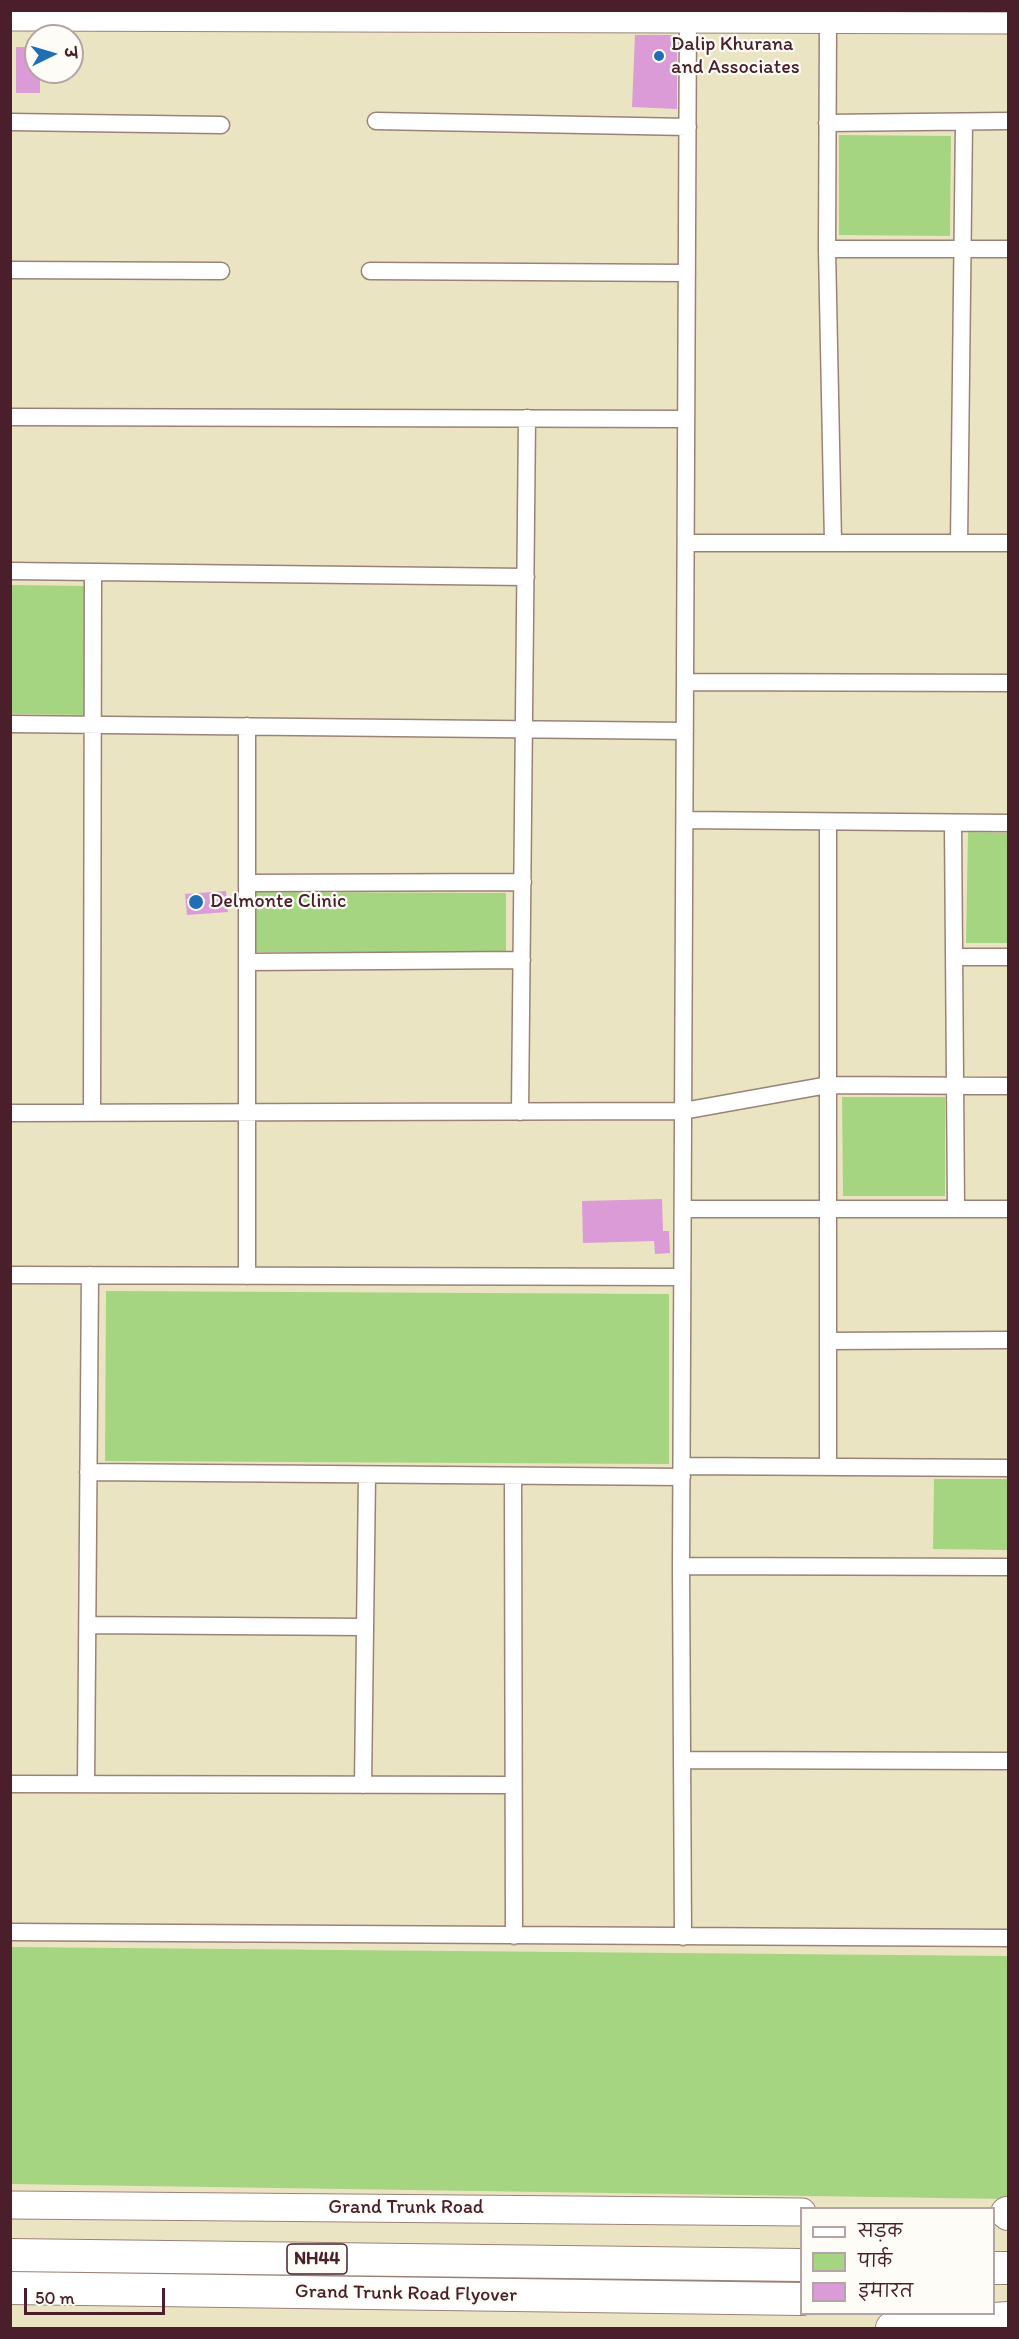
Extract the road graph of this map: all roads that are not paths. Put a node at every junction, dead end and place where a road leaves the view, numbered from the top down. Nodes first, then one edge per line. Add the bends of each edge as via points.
1 (139, 15) edge
2 (688, 16) edge
3 (10, 20) edge
4 (828, 22) junction
5 (1008, 23) edge
6 (376, 121) dead end
7 (1008, 121) edge
8 (10, 122) edge
9 (964, 122) junction
10 (827, 123) junction
11 (221, 125) dead end
12 (688, 127) junction
13 (827, 249) junction
14 (962, 249) junction
15 (1008, 249) edge
16 (10, 270) edge
17 (221, 271) dead end
18 (370, 271) dead end
19 (687, 273) junction
20 (10, 417) edge
21 (527, 418) junction
22 (686, 419) junction
23 (686, 543) junction
24 (833, 543) junction
25 (959, 543) junction
26 (1008, 543) edge
27 (10, 571) edge
28 (93, 572) junction
29 (526, 577) junction
30 (685, 682) junction
31 (1008, 683) edge
32 (10, 724) edge
33 (92, 725) junction
34 (247, 726) junction
35 (524, 729) junction
36 (685, 731) junction
37 (685, 820) junction
38 (828, 822) junction
39 (954, 823) junction
40 (1008, 824) edge
41 (523, 882) junction
42 (247, 883) junction
43 (954, 957) junction
44 (1008, 957) edge
45 (522, 960) junction
46 (247, 962) junction
47 (828, 1085) junction
48 (955, 1086) junction
49 (1008, 1086) edge
50 (683, 1111) junction
51 (520, 1112) junction
52 (10, 1113) edge
53 (92, 1113) junction
54 (247, 1113) junction
55 (682, 1209) junction
56 (828, 1209) junction
57 (956, 1209) junction
58 (1008, 1209) edge
59 (10, 1275) edge
60 (90, 1275) junction
61 (247, 1276) junction
62 (682, 1277) junction
63 (1008, 1340) edge
64 (828, 1341) junction
65 (828, 1467) junction
66 (1008, 1468) edge
67 (88, 1472) junction
68 (682, 1472) junction
69 (367, 1475) junction
70 (513, 1476) junction
71 (681, 1566) junction
72 (1008, 1567) edge
73 (88, 1625) junction
74 (365, 1627) junction
75 (682, 1760) junction
76 (1008, 1761) edge
77 (10, 1784) edge
78 (87, 1784) junction
79 (363, 1785) junction
80 (513, 1785) junction
81 (10, 1932) edge
82 (514, 1936) junction
83 (683, 1937) junction
84 (1008, 1938) edge
85 (10, 2205) edge
86 (800, 2212) edge
87 (10, 2255) edge
88 (800, 2265) edge
89 (10, 2288) edge
90 (800, 2299) edge
91 (1008, 2318) edge
92 (891, 2328) edge

1 - 2 street
1 - 3 street
2 - 4 street
2 - 12 street
4 - 5 street
4 - 10 street
6 - 12 street
7 - 9 street
8 - 11 street
9 - 10 street
9 - 14 street
10 - 13 street
12 - 19 street
13 - 14 street
13 - 24 street
14 - 15 street
14 - 25 street
16 - 17 street
18 - 19 street
19 - 22 street
20 - 21 street
21 - 22 street
21 - 29 street
22 - 23 street
23 - 24 street
23 - 30 street
24 - 25 street
25 - 26 street
27 - 28 street
28 - 29 street
28 - 33 street
29 - 35 street
30 - 31 street
30 - 36 street
32 - 33 street
33 - 34 street
33 - 53 street
34 - 35 street
34 - 42 street
35 - 36 street
35 - 41 street
36 - 37 street
37 - 38 street
37 - 50 street
38 - 39 street
38 - 47 street
39 - 40 street
39 - 43 street
41 - 42 street
41 - 45 street
42 - 46 street
43 - 44 street
43 - 48 street
45 - 46 street
45 - 51 street
46 - 54 street
47 - 48 street
47 - 50 street
47 - 56 street
48 - 49 street
48 - 57 street
50 - 51 street
50 - 55 street
51 - 54 street
52 - 53 street
53 - 54 street
54 - 61 street
55 - 56 street
55 - 62 street
56 - 57 street
56 - 64 street
57 - 58 street
59 - 60 street
60 - 61 street
60 - 67 street
61 - 62 street
62 - 68 street
63 - 64 street
64 - 65 street
65 - 66 street
65 - 68 street
67 - 69 street
67 - 73 street
68 - 70 street
68 - 71 street
69 - 70 street
69 - 74 street
70 - 80 street
71 - 72 street
71 - 75 street
73 - 74 street
73 - 78 street
74 - 79 street
75 - 76 street
75 - 83 street
77 - 78 street
78 - 79 street
79 - 80 street
80 - 82 street
81 - 82 street
82 - 83 street
83 - 84 street
85 - 86 main road, Grand Trunk Road
87 - 88 highway, Grand Trunk Road Flyover / NH44
89 - 90 highway, Grand Trunk Road Flyover / NH44
91 - 92 highway

